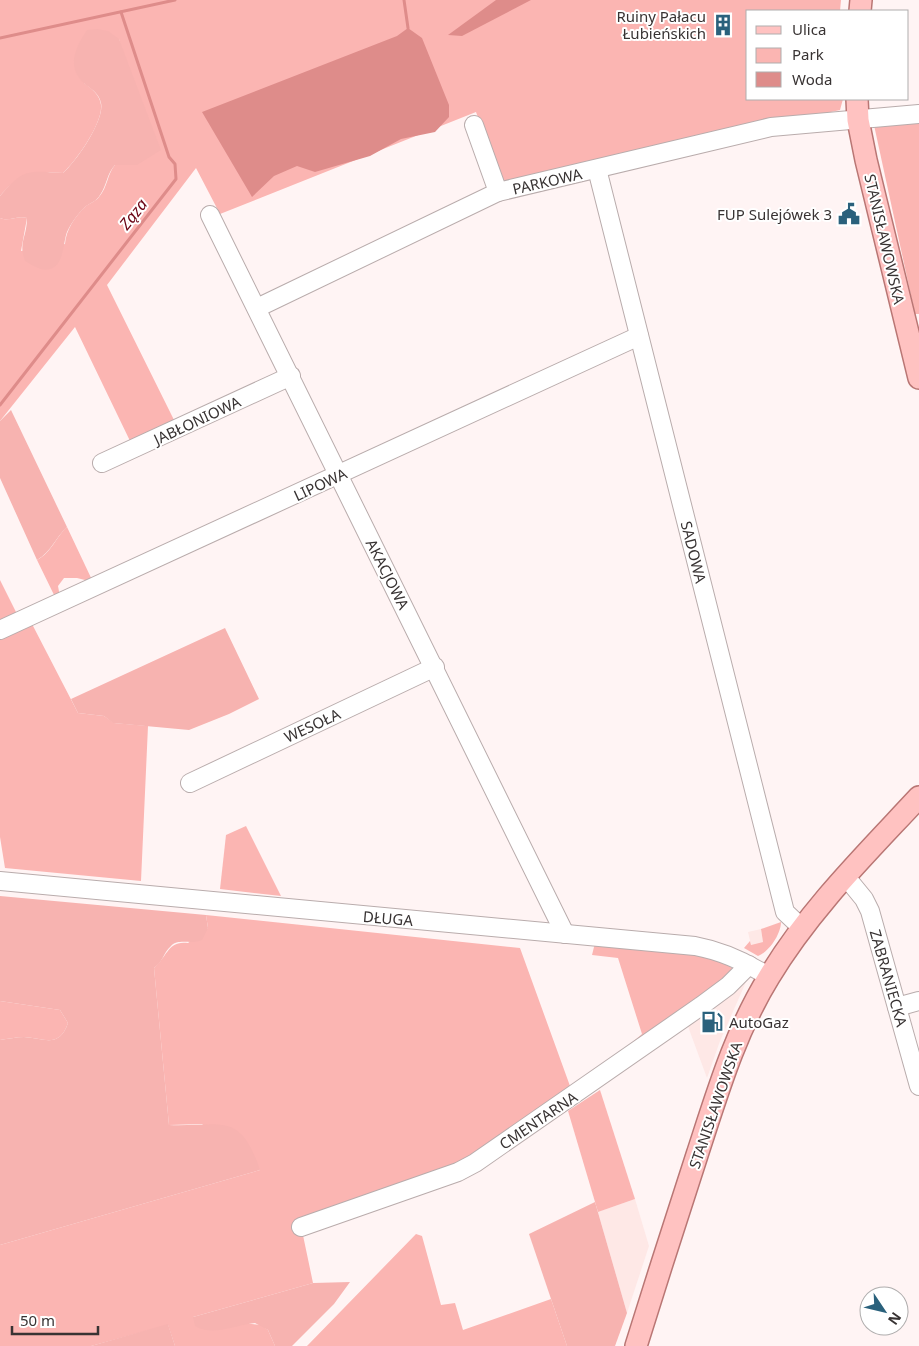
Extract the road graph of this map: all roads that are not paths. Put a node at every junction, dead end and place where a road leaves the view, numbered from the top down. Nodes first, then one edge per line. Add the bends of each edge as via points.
1 (857, 100) edge
2 (919, 114) edge
3 (858, 120) junction
4 (474, 125) dead end
5 (597, 170) junction
6 (498, 192) junction
7 (210, 215) dead end
8 (257, 308) junction
9 (913, 328) edge
10 (639, 336) junction
11 (291, 376) junction
12 (919, 378) edge
13 (102, 463) dead end
14 (339, 476) junction
15 (0, 630) edge
16 (435, 667) junction
17 (190, 783) dead end
18 (919, 797) edge
19 (846, 877) junction
20 (0, 881) edge
21 (802, 928) junction
22 (565, 934) junction
23 (750, 965) junction
24 (769, 977) junction
25 (919, 1001) edge
26 (897, 1007) junction
27 (919, 1086) edge
28 (301, 1227) dead end
29 (636, 1346) edge

1 - 3 main road, STANISŁAWOWSKA
2 - 3 street, PARKOWA
3 - 5 street, PARKOWA via 771,127
3 - 9 main road, STANISŁAWOWSKA
4 - 6 street
5 - 6 street, PARKOWA
5 - 10 street, SADOWA
6 - 8 street, PARKOWA
7 - 8 street, AKACJOWA
8 - 11 street, AKACJOWA
9 - 12 main road, STANISŁAWOWSKA
10 - 14 street, LIPOWA
10 - 21 street, SADOWA via 786,912
11 - 13 street, JABŁONIOWA
11 - 14 street, AKACJOWA
14 - 15 street, LIPOWA
14 - 16 street, AKACJOWA
16 - 17 street, WESOŁA
16 - 22 street, AKACJOWA
18 - 19 main road, STANISŁAWOWSKA
19 - 21 main road, STANISŁAWOWSKA
19 - 26 street, ZABRANIECKA via 870,911
20 - 22 street, DŁUGA
21 - 24 main road, STANISŁAWOWSKA
22 - 23 street, DŁUGA via 695,946
23 - 24 street, DŁUGA
23 - 28 street, CMENTARNA via 701,1006 475,1163 458,1172
24 - 29 main road, STANISŁAWOWSKA via 734,1046
25 - 26 street
26 - 27 street, ZABRANIECKA

